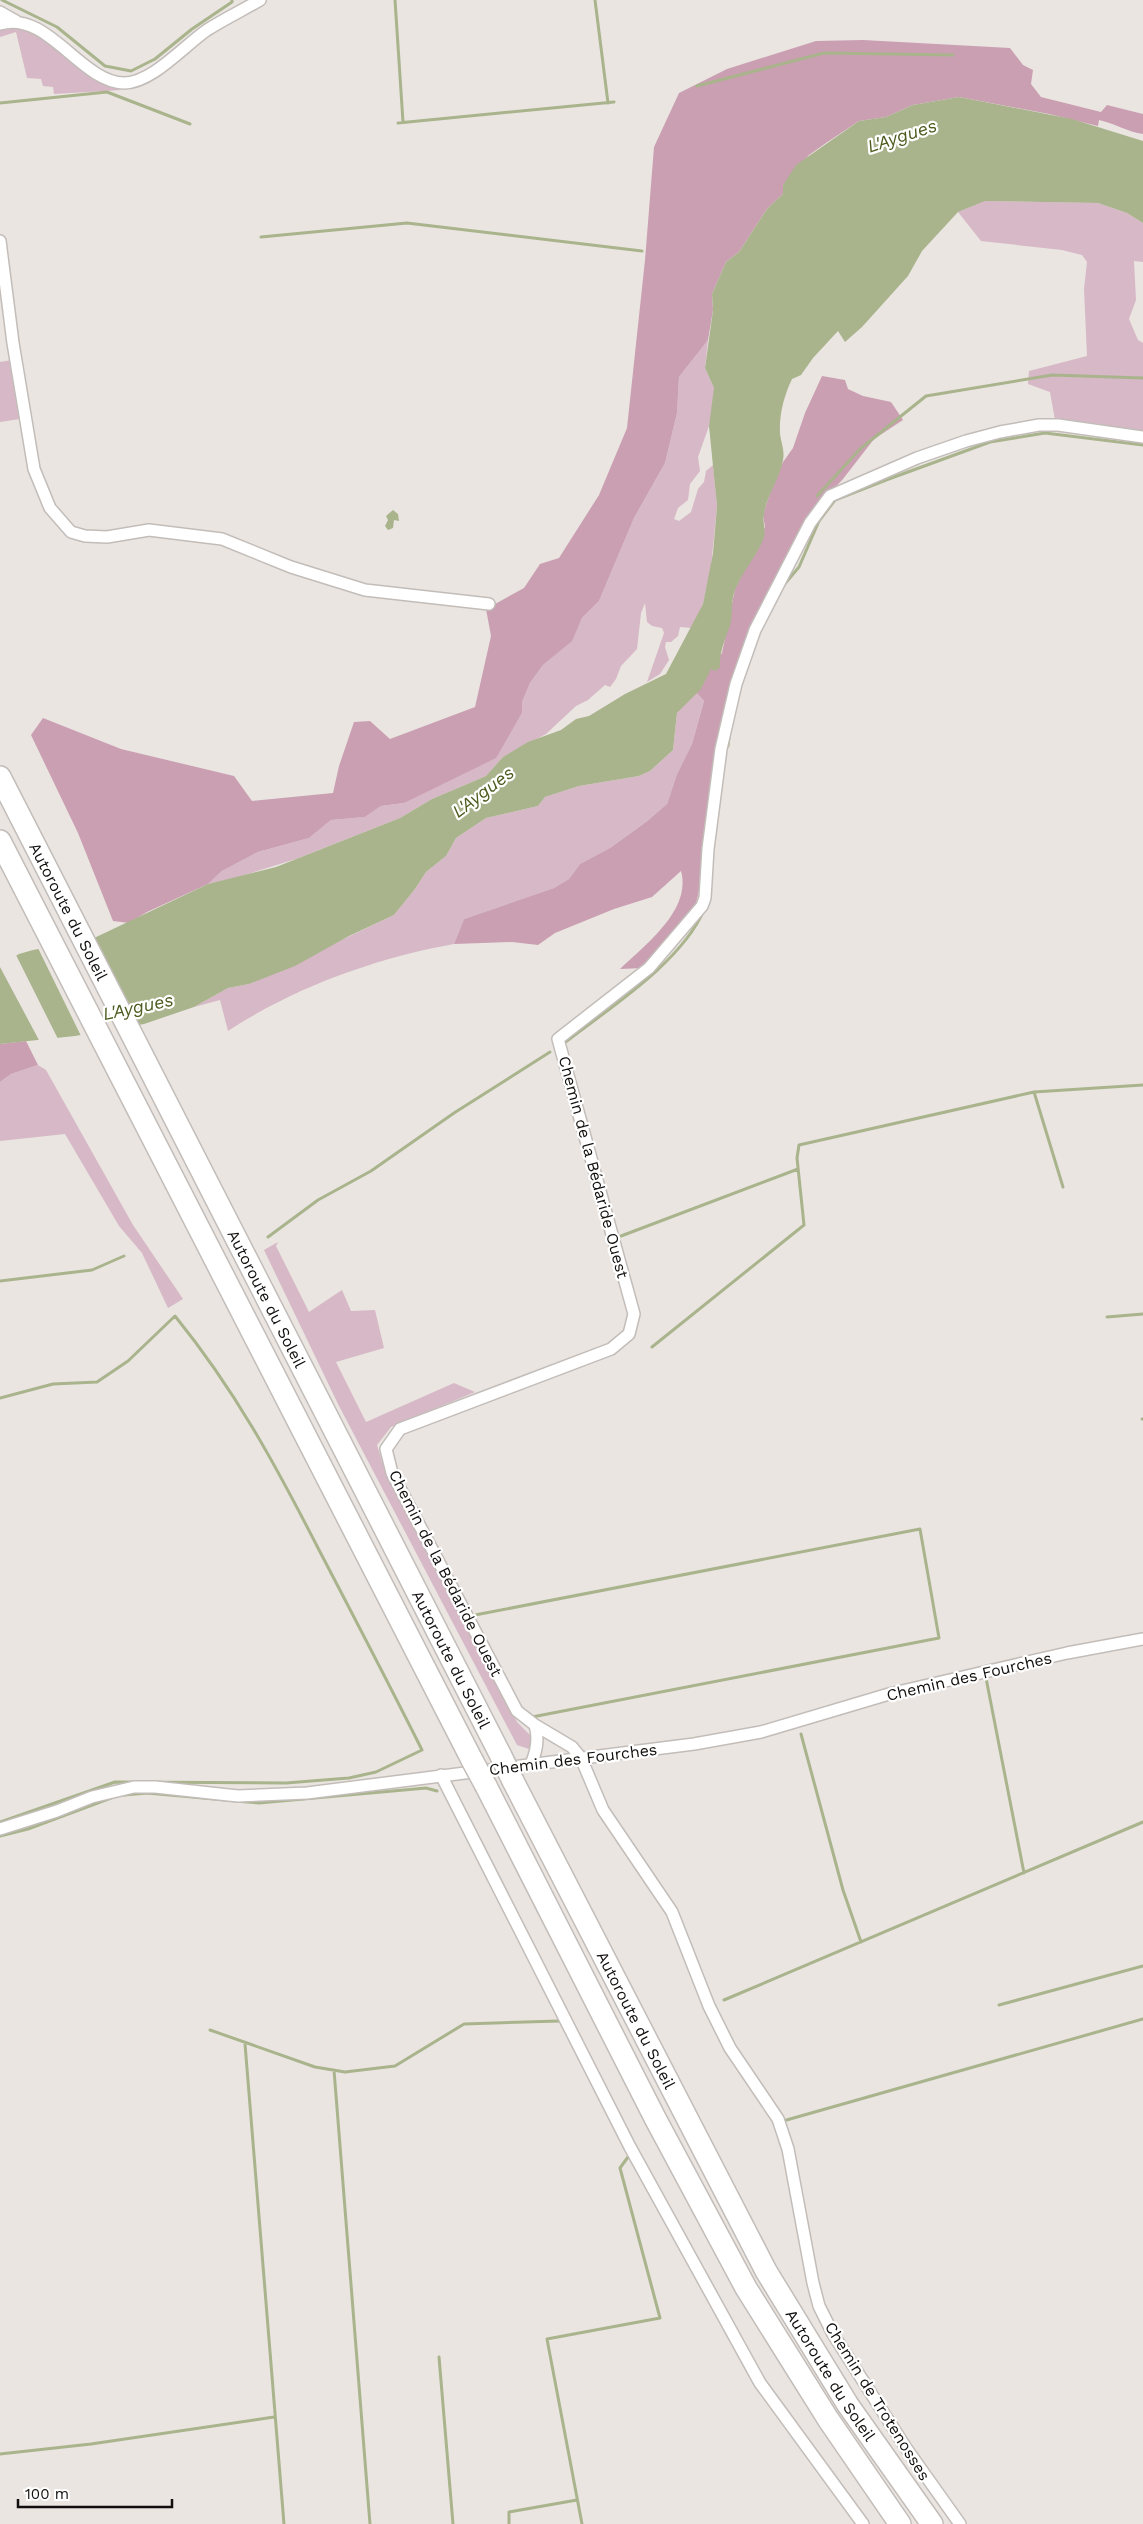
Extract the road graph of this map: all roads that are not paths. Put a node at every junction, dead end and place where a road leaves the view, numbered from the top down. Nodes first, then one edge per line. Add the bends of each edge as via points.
1 (260, 0) edge
2 (0, 12) edge
3 (0, 24) edge
4 (22, 24) junction
5 (0, 241) edge
6 (1143, 437) edge
7 (489, 604) dead end
8 (0, 777) edge
9 (0, 841) edge
10 (1143, 1639) edge
11 (535, 1725) junction
12 (581, 1758) junction
13 (531, 1764) junction
14 (447, 1775) junction
15 (0, 1829) edge
16 (863, 2524) edge
17 (900, 2524) edge
18 (932, 2524) edge
19 (960, 2524) edge

1 - 4 street via 206,31 158,69 125,83 92,69 44,32
2 - 4 street
3 - 4 street
5 - 7 street via 34,469 50,508 71,532 108,537 149,530 222,539 291,567 364,590
6 - 11 street, Chemin de la Bédaride Ouest via 1058,424 1000,432 917,458 830,496 810,523 755,630 736,684 721,750 702,906 649,968 558,1039 634,1314 629,1334 611,1349 400,1429 386,1449 392,1473 513,1704
8 - 18 highway, Autoroute du Soleil, bridge via 766,2271 848,2405
9 - 17 highway, Autoroute du Soleil, bridge via 655,2118 746,2288 828,2419
10 - 12 street, Chemin des Fourches via 889,1694 761,1732
11 - 12 street, Chemin de la Bédaride Ouest via 572,1747
11 - 13 street via 537,1749
12 - 13 street, Chemin des Fourches
12 - 19 street, Chemin de Trotenosses via 603,1810 672,1912 709,2006 730,2048 778,2119 788,2149 819,2306 833,2334 906,2448
13 - 14 street, Chemin des Fourches
14 - 15 street, Chemin des Fourches via 307,1793 238,1796 134,1787 106,1792
14 - 16 street via 630,2147 760,2383

